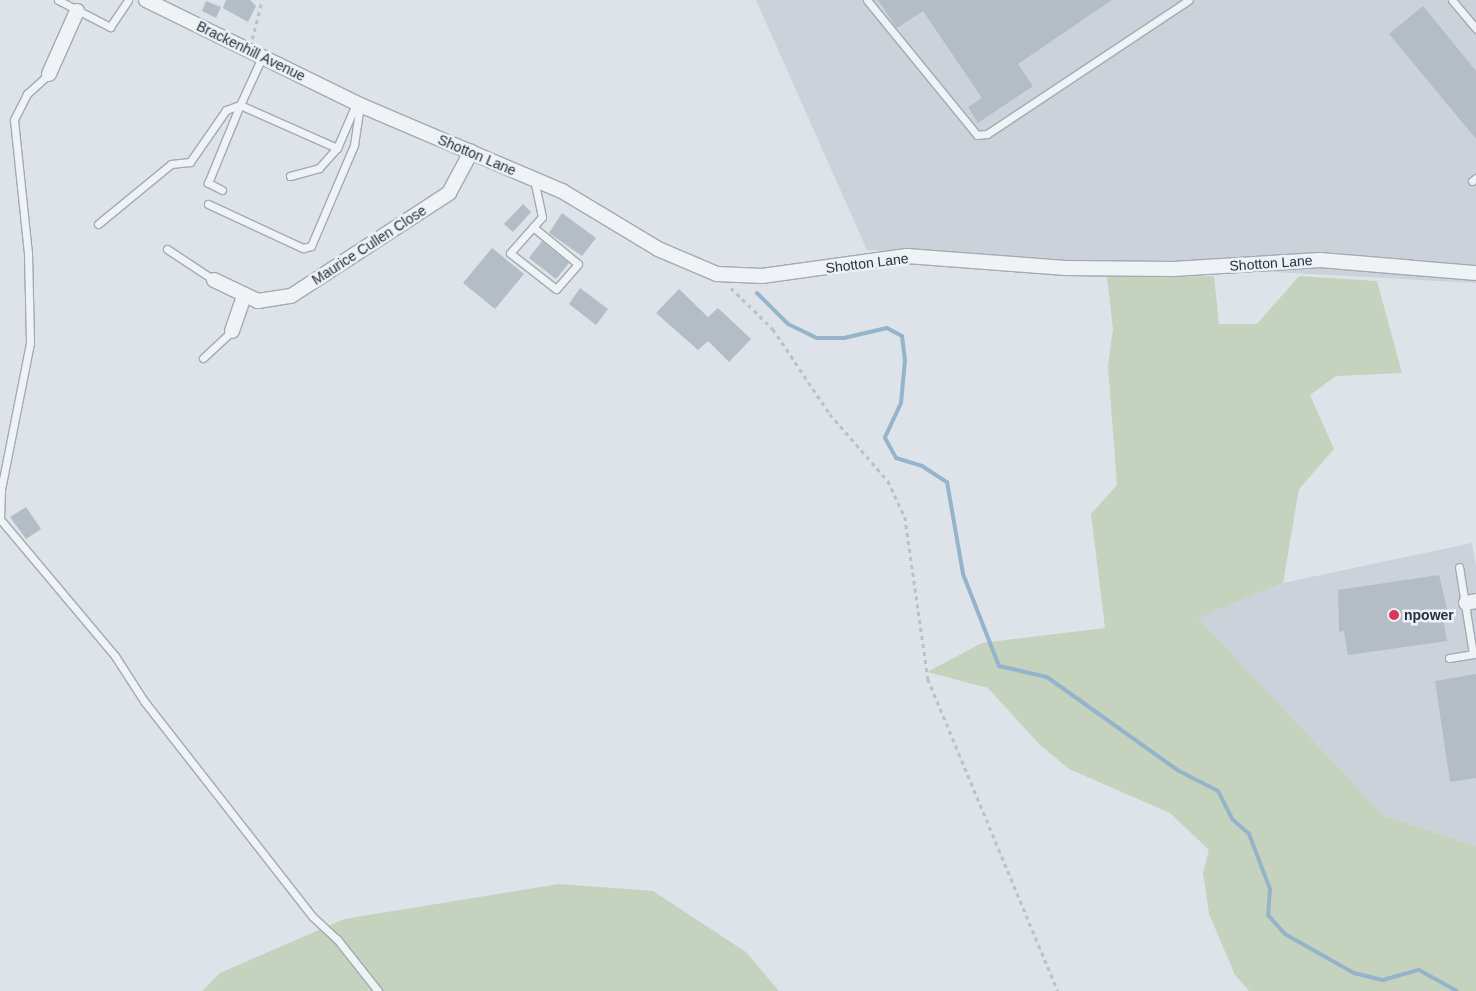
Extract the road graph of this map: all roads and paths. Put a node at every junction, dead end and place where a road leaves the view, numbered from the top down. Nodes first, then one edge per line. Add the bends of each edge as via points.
1 (58, 0) edge
2 (128, 0) edge
3 (146, 0) edge
4 (262, 0) edge
5 (867, 0) edge
6 (1189, 0) edge
7 (1452, 0) edge
8 (77, 11) junction
9 (1476, 29) edge
10 (248, 47) junction
11 (263, 55) junction
12 (49, 74) joint
13 (358, 104) junction
14 (240, 105) junction
15 (336, 148) junction
16 (471, 152) junction
17 (290, 176) dead end
18 (534, 179) junction
19 (222, 190) dead end
20 (208, 204) dead end
21 (98, 224) dead end
22 (533, 227) junction
23 (167, 249) dead end
24 (1476, 273) edge
25 (718, 274) junction
26 (214, 280) joint
27 (244, 297) junction
28 (232, 331) joint
29 (203, 358) dead end
30 (1459, 567) dead end
31 (1471, 602) edge
32 (1449, 658) dead end
33 (378, 991) edge
34 (1058, 991) edge

1 - 8 lane
2 - 8 lane via 110,27
3 - 10 street, Brackenhill Avenue
4 - 10 path
5 - 6 lane via 976,134 987,134
7 - 9 lane
8 - 12 street
10 - 11 street, Brackenhill Avenue
11 - 13 street, Brackenhill Avenue
11 - 14 lane
12 - 33 lane via 27,94 14,120 28,253 30,343 1,490 0,519 115,656 144,701 313,917
13 - 15 lane
13 - 16 street, Shotton Lane
13 - 20 lane via 354,145 311,246 303,248
14 - 15 lane
14 - 19 lane via 208,183
14 - 21 lane via 226,110 190,162 171,164
15 - 17 lane via 319,168
16 - 18 street, Shotton Lane
16 - 27 street, Maurice Cullen Close via 449,193 291,296 273,301
18 - 22 lane via 542,217
18 - 25 street, Shotton Lane via 658,249
22 - 22 lane via 578,264 556,290 510,253
23 - 26 lane
24 - 25 street, Shotton Lane via 1432,266 1320,260 1144,269 908,256 762,276
25 - 34 path via 773,329 830,414 888,481 905,517 928,679
26 - 27 street, Maurice Cullen Close
27 - 28 street
28 - 29 lane
30 - 31 lane
31 - 32 lane via 1474,654

